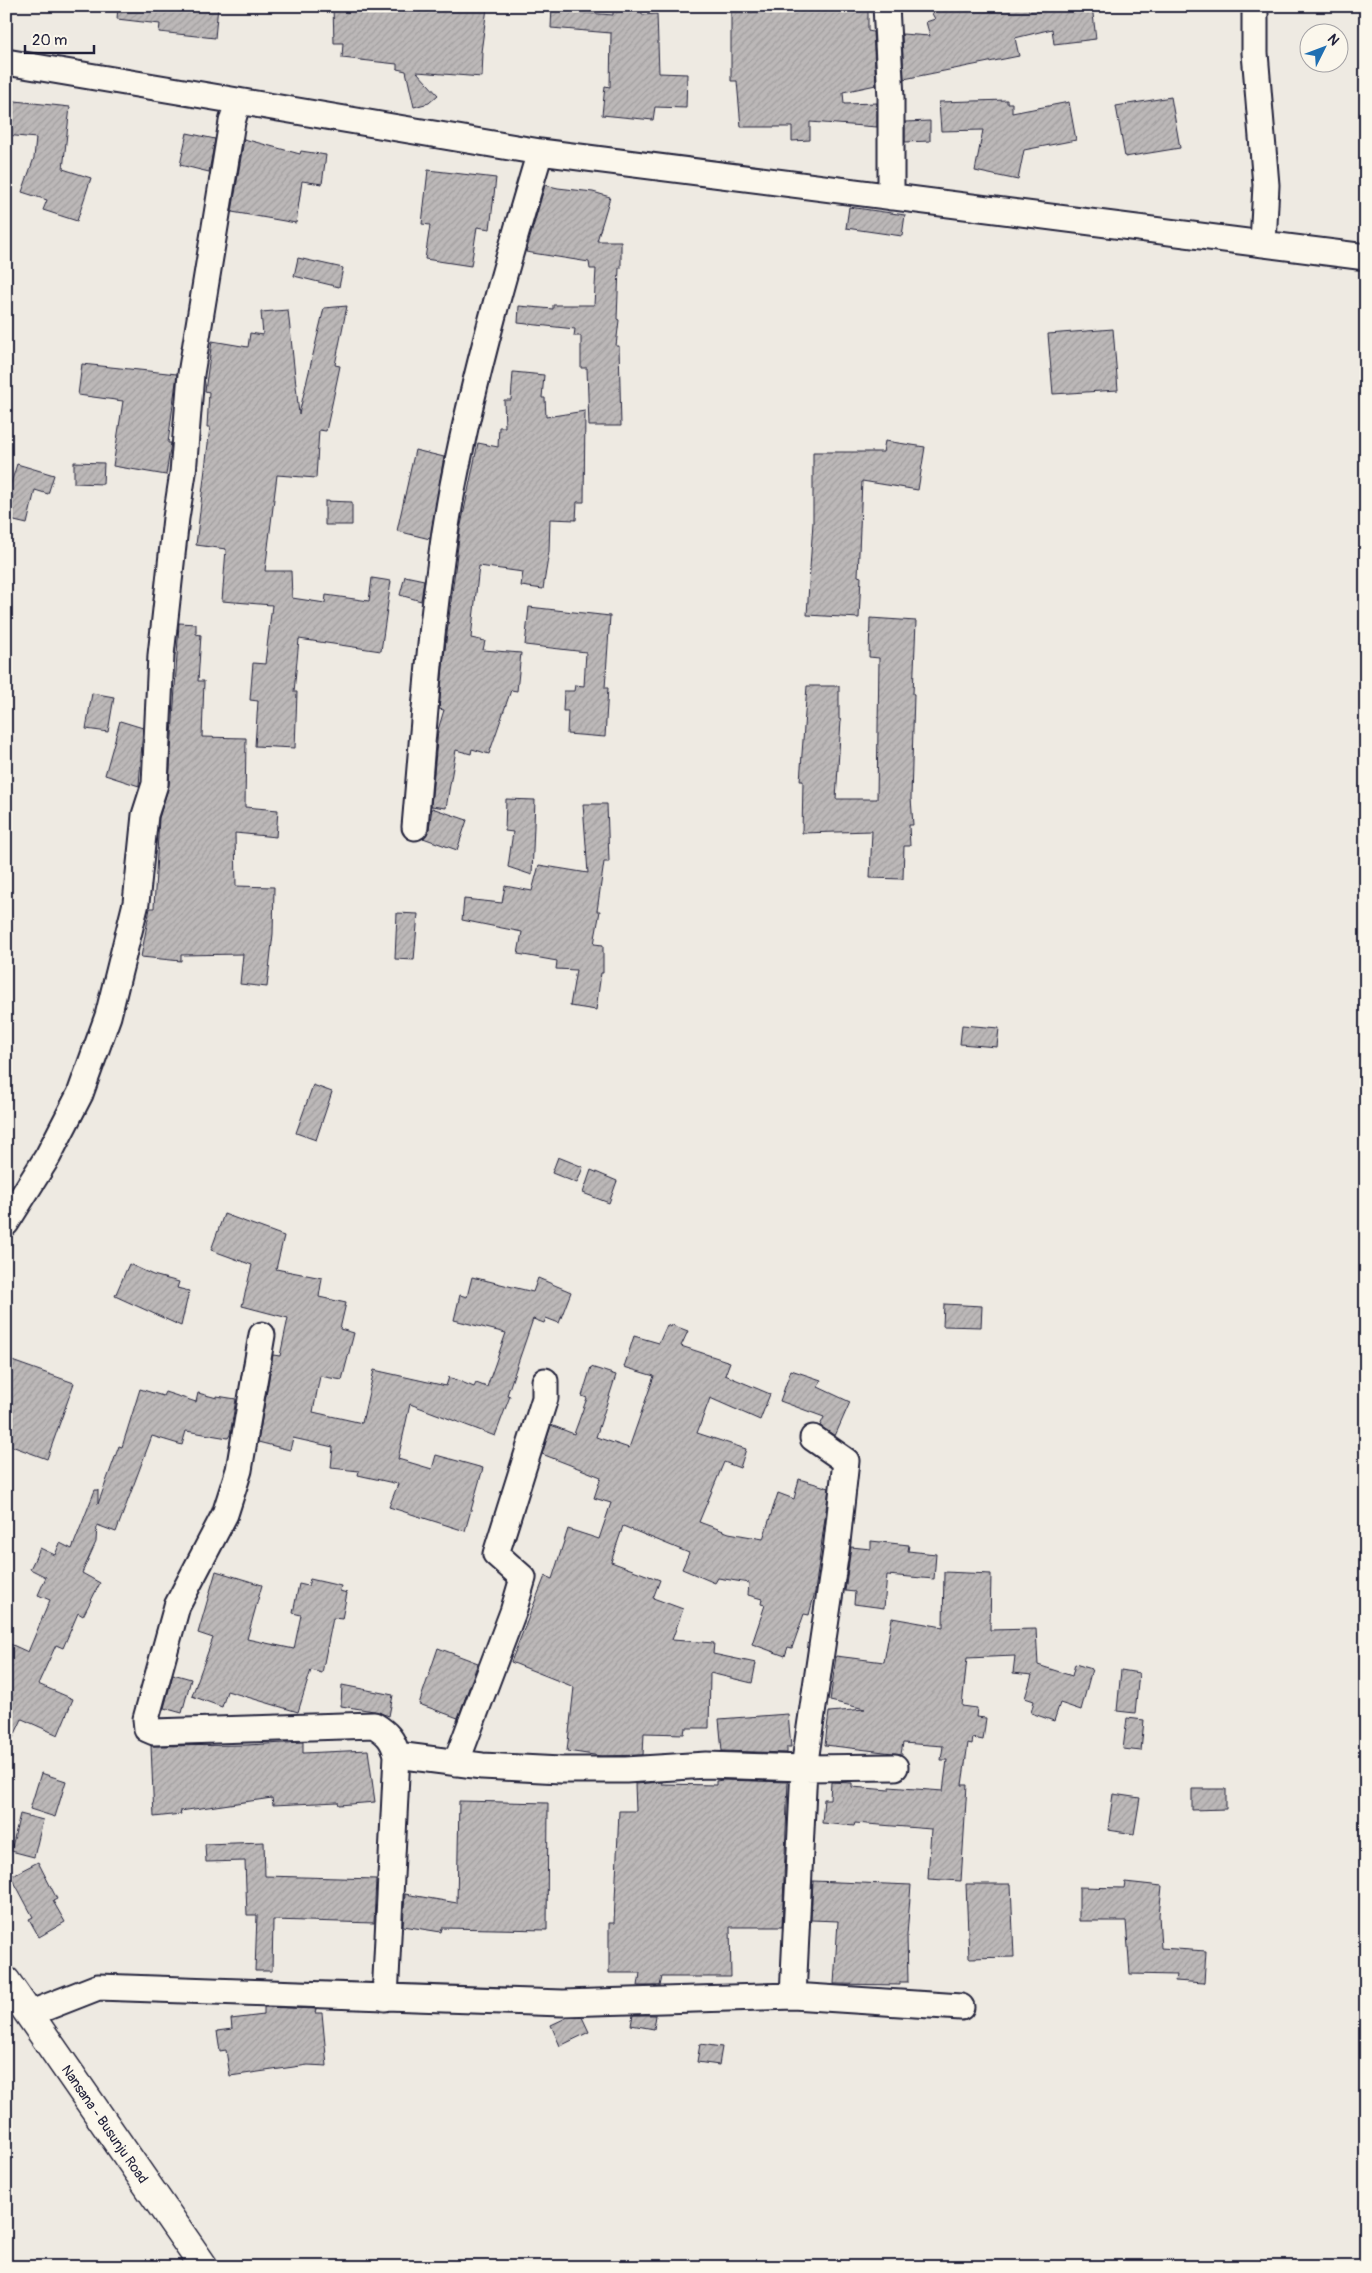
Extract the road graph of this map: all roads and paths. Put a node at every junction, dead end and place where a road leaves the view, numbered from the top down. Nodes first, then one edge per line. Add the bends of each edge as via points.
1 (886, 6) edge
2 (1250, 8) edge
3 (6, 62) edge
4 (238, 101) junction
5 (540, 152) junction
6 (891, 196) junction
7 (1263, 244) junction
8 (1366, 257) edge
9 (415, 827) dead end
10 (6, 1223) edge
11 (262, 1335) dead end
12 (545, 1381) dead end
13 (813, 1438) dead end
14 (397, 1755) junction
15 (456, 1763) junction
16 (895, 1767) dead end
17 (804, 1768) junction
18 (6, 1981) edge
19 (793, 1996) junction
20 (385, 1998) junction
21 (960, 2007) dead end
22 (29, 2014) junction
23 (204, 2267) edge

1 - 6 street via 891,98
2 - 7 street via 1266,185
3 - 4 street
4 - 5 street
4 - 10 street via 230,131 191,374 183,473 161,655 155,784 145,815 136,903 108,1016 80,1094 48,1156
5 - 6 street
5 - 9 street via 489,325 453,485 431,636
6 - 7 street
7 - 8 street
11 - 14 street via 239,1470 225,1514 177,1606 146,1719 147,1729 154,1732 374,1725 388,1733
12 - 15 street via 544,1398 496,1554 524,1578
13 - 17 street via 846,1461
14 - 15 street
14 - 20 street
15 - 17 street via 561,1770 706,1766
16 - 17 street
17 - 19 street
18 - 22 main road, Nansana - Busunju Road
19 - 20 street via 563,2003
19 - 21 street
20 - 22 street via 98,1987
22 - 23 main road, Nansana - Busunju Road

